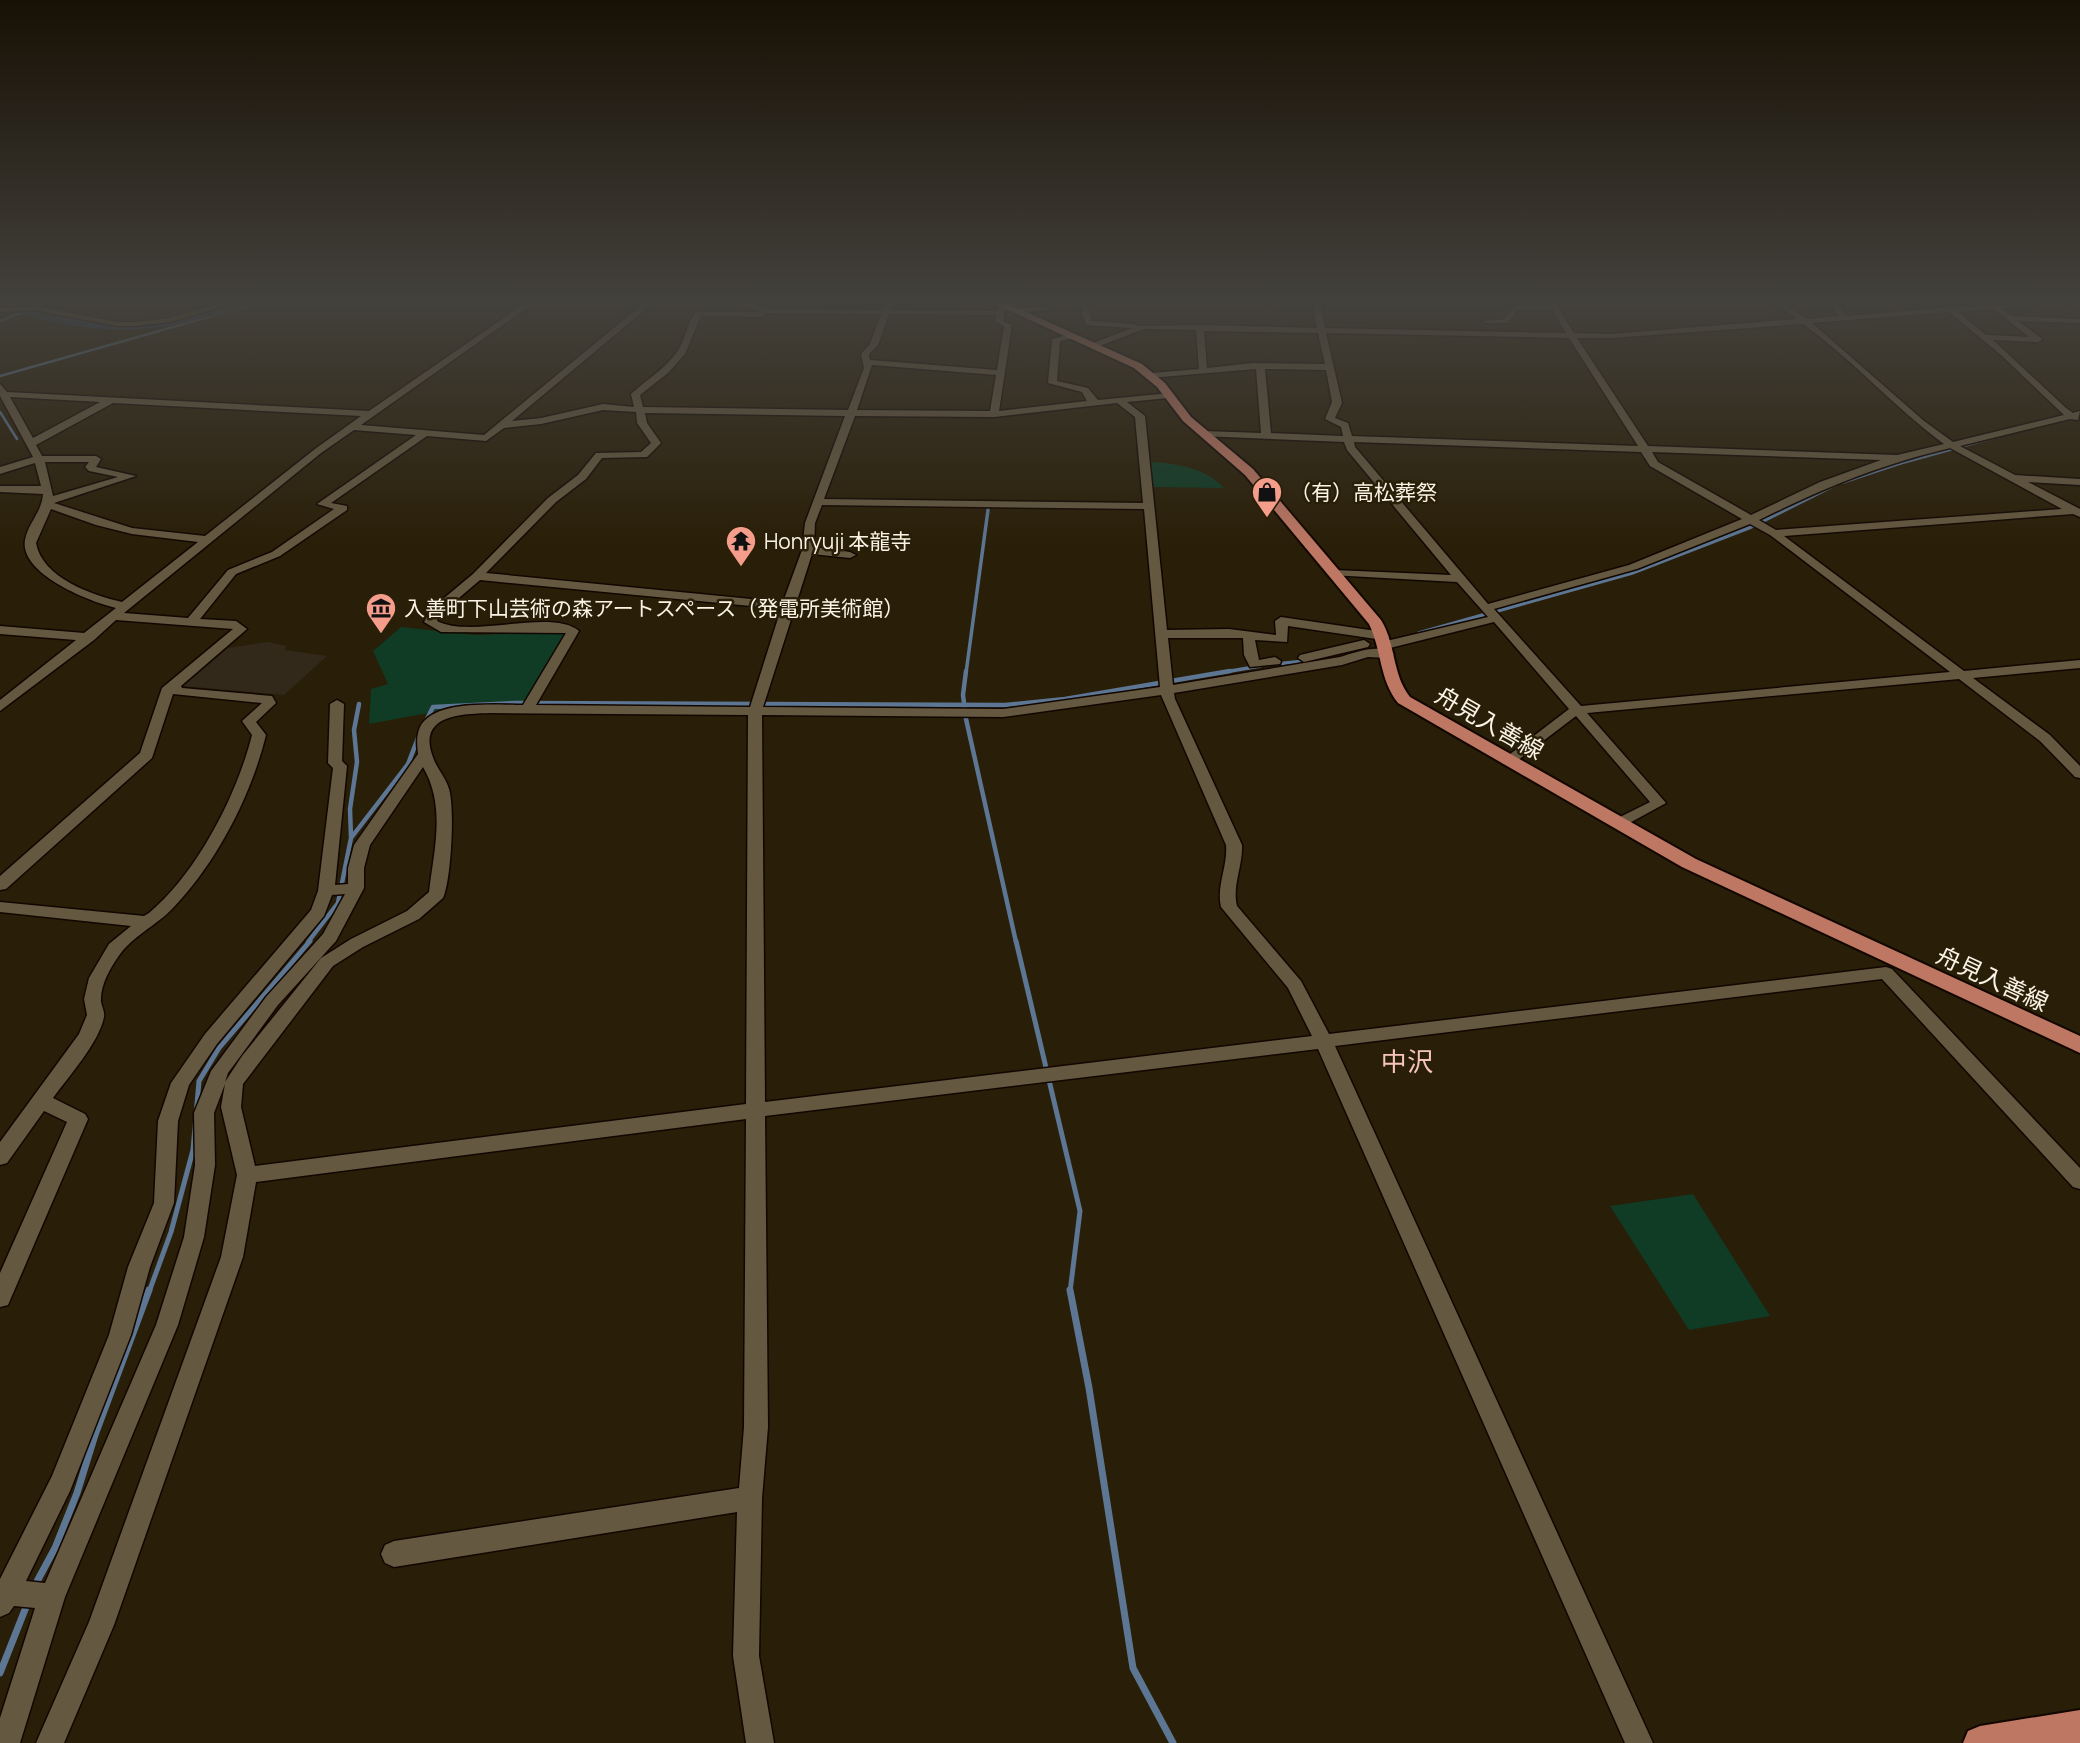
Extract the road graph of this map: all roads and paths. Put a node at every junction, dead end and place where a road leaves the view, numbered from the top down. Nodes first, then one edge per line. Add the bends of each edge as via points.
1 (417, 384) edge
2 (552, 384) edge
3 (648, 384) edge
4 (863, 384) edge
5 (999, 384) edge
6 (1058, 384) edge
7 (1159, 384) edge
8 (1262, 384) edge
9 (1333, 384) edge
10 (1604, 384) edge
11 (1877, 384) edge
12 (2040, 384) edge
13 (2, 390) edge
14 (1168, 395) junction
15 (111, 400) junction
16 (1121, 402) junction
17 (1100, 404) junction
18 (641, 411) junction
19 (369, 414) junction
20 (853, 414) junction
21 (994, 414) junction
22 (2075, 414) edge
23 (2080, 419) edge
24 (504, 425) junction
25 (351, 427) junction
26 (424, 434) junction
27 (1204, 434) junction
28 (1266, 436) junction
29 (1346, 439) junction
30 (32, 443) junction
31 (1950, 444) junction
32 (1645, 449) junction
33 (1897, 458) junction
34 (37, 459) junction
35 (0, 471) edge
36 (2013, 478) junction
37 (2080, 482) edge
38 (0, 489) edge
39 (47, 489) junction
40 (819, 502) junction
41 (48, 503) junction
42 (1150, 506) junction
43 (2078, 512) edge
44 (1752, 519) junction
45 (1774, 533) junction
46 (208, 540) junction
47 (808, 550) junction
48 (850, 555) dead end
49 (1334, 573) junction
50 (477, 576) junction
51 (1460, 579) junction
52 (788, 606) junction
53 (126, 607) junction
54 (1485, 608) junction
55 (115, 616) junction
56 (1497, 618) junction
57 (191, 622) junction
58 (0, 630) edge
59 (1161, 634) junction
60 (1249, 635) junction
61 (90, 637) junction
62 (1385, 644) junction
63 (2080, 664) edge
64 (1961, 675) junction
65 (174, 686) junction
66 (1166, 690) junction
67 (337, 704) dead end
68 (0, 707) edge
69 (527, 710) junction
70 (1576, 710) junction
71 (755, 712) junction
72 (424, 756) junction
73 (1508, 761) junction
74 (2080, 774) edge
75 (1619, 823) junction
76 (0, 885) edge
77 (356, 888) junction
78 (326, 891) junction
79 (0, 907) edge
80 (149, 922) junction
81 (1889, 966) junction
82 (1324, 1042) junction
83 (2080, 1045) edge
84 (41, 1101) junction
85 (757, 1111) junction
86 (0, 1157) edge
87 (247, 1175) junction
88 (2080, 1181) edge
89 (0, 1298) edge
90 (750, 1498) junction
91 (394, 1554) dead end
92 (52, 1597) junction
93 (3, 1598) edge
94 (2080, 1727) edge
95 (6, 1743) edge
96 (50, 1743) edge
97 (760, 1743) edge
98 (1639, 1743) edge
99 (1980, 1743) edge

1 - 19 street
2 - 24 street
3 - 18 street via 635,394
4 - 20 street
5 - 21 street
6 - 17 street via 1085,390
7 - 14 main road, 舟見入善線
8 - 28 street
9 - 29 street via 1337,403 1330,419 1345,425
10 - 32 street
11 - 31 street
12 - 22 street
13 - 15 street
13 - 30 street
14 - 16 street
14 - 27 main road, 舟見入善線
15 - 19 street
15 - 30 street
16 - 17 street
16 - 42 street via 1140,415
17 - 21 street
18 - 20 street
18 - 24 street via 603,407
18 - 50 street via 642,422 656,443 644,455 599,455 582,477 552,499
19 - 25 street
20 - 21 street
20 - 40 street
22 - 23 street
22 - 31 street
24 - 26 street via 486,438
25 - 26 street
25 - 46 street
26 - 57 street via 322,504 343,508 276,554 232,572
27 - 28 street
27 - 49 main road, 舟見入善線 via 1249,472
28 - 29 street
29 - 32 street
29 - 51 street
30 - 34 street
31 - 33 street
31 - 36 street
32 - 33 street
32 - 44 street via 1662,470
33 - 44 street via 1824,484
34 - 35 street
34 - 39 street
34 - 41 street via 96,459 93,469 131,476
36 - 37 street
36 - 43 street
38 - 39 street
39 - 41 street
40 - 42 street
40 - 47 street via 810,523
41 - 46 street via 132,531
41 - 53 street via 33,530 32,557 93,599
42 - 59 street
43 - 45 street
44 - 45 street
44 - 54 street via 1633,567
45 - 64 street
46 - 53 street
47 - 48 street
47 - 52 street
49 - 51 street
49 - 62 main road, 舟見入善線
50 - 52 street
50 - 69 street via 435,612 430,622 457,630 562,627 573,631
51 - 54 street
52 - 71 street
53 - 55 street
54 - 56 street
55 - 57 street
55 - 61 street
56 - 62 street
56 - 70 street
57 - 65 street via 241,629
58 - 61 street
59 - 60 street
59 - 66 street
60 - 62 street via 1255,664
60 - 62 street via 1285,644 1281,621
61 - 68 street
62 - 66 street via 1342,661
62 - 73 main road, 舟見入善線 via 1390,682 1405,700
63 - 64 street
64 - 70 street
64 - 74 street via 2045,738
65 - 76 street via 167,691 147,755
65 - 80 street via 178,692 269,702 249,721 259,736 255,759 230,808 195,870
66 - 71 street via 1003,713
66 - 82 street via 1234,845 1236,856 1225,897 1229,907 1295,985
67 - 78 street via 335,763 340,766
69 - 71 street
69 - 72 street via 441,713 433,718 425,735
70 - 73 street
70 - 75 street via 1659,803
71 - 85 street
72 - 77 street via 362,845
72 - 87 street via 443,792 438,894 413,915 327,962 249,1060 234,1083 231,1107
73 - 75 main road, 舟見入善線
75 - 81 main road, 舟見入善線
77 - 78 street
77 - 92 street via 330,937 272,1001 220,1071 204,1113 205,1165 194,1237 167,1325
78 - 93 street via 318,912 180,1083 168,1121 164,1203 120,1335 61,1483
79 - 80 street
80 - 84 street via 111,953 93,989 90,1001 96,1015 88,1035
81 - 82 street
81 - 83 main road, 舟見入善線
81 - 88 street
82 - 85 street
82 - 98 street
84 - 86 street
84 - 89 street via 78,1119
85 - 87 street
85 - 90 street via 756,1427
87 - 96 street via 232,1257 101,1625
90 - 91 street
90 - 97 street via 746,1656
92 - 93 street
92 - 95 street
94 - 99 main road

